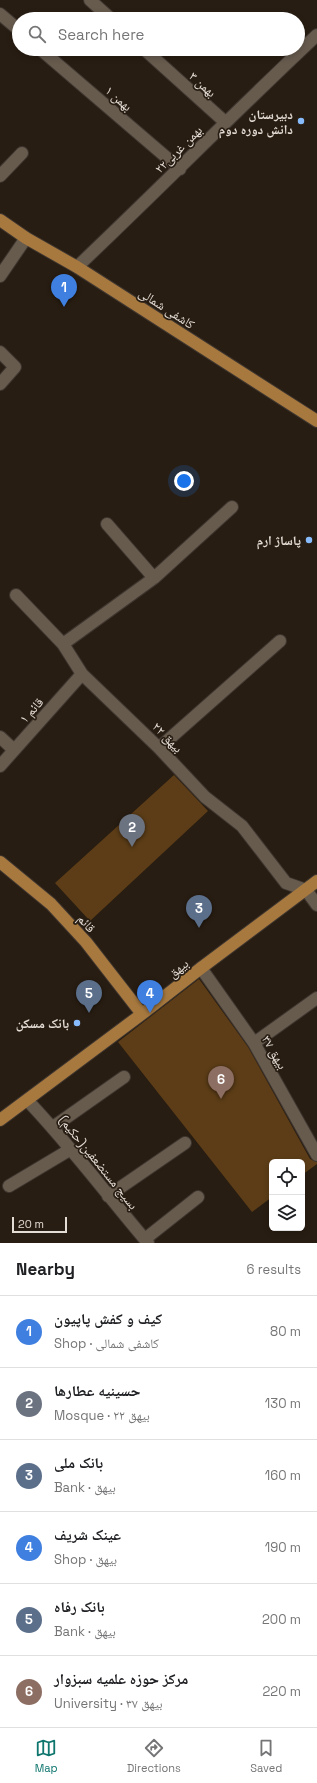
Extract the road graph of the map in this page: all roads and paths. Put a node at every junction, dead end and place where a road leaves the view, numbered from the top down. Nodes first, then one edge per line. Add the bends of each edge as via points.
1 (90, 0) edge
2 (103, 12) edge
3 (0, 14) edge
4 (12, 24) edge
5 (317, 35) edge
6 (305, 46) edge
7 (48, 56) edge
8 (152, 56) edge
9 (295, 56) edge
10 (225, 122) junction
11 (22, 153) dead end
12 (180, 169) junction
13 (0, 176) edge
14 (0, 220) edge
15 (26, 238) junction
16 (77, 267) junction
17 (0, 276) edge
18 (0, 352) edge
19 (0, 384) edge
20 (317, 421) edge
21 (232, 507) dead end
22 (107, 524) dead end
23 (154, 578) junction
24 (16, 594) dead end
25 (280, 641) dead end
26 (63, 644) junction
27 (82, 674) junction
28 (0, 737) edge
29 (160, 748) junction
30 (14, 750) junction
31 (0, 766) edge
32 (0, 862) edge
33 (317, 881) edge
34 (306, 890) junction
35 (317, 905) edge
36 (201, 968) junction
37 (317, 998) edge
38 (142, 1014) junction
39 (254, 1043) junction
40 (124, 1077) dead end
41 (27, 1100) junction
42 (0, 1120) edge
43 (53, 1127) junction
44 (185, 1144) dead end
45 (72, 1148) junction
46 (317, 1155) edge
47 (9, 1186) dead end
48 (108, 1196) junction
49 (198, 1197) dead end
50 (146, 1241) edge

1 - 2 street
3 - 4 street
5 - 6 street, ۲۲بهمن غربی
7 - 12 street, بهمن ۱
8 - 10 street, بهمن ۳
9 - 10 street, ۲۲بهمن غربی
10 - 12 street, ۲۲بهمن غربی
11 - 13 street
12 - 16 street, ۲۲بهمن غربی
14 - 15 main road, کاشفی شمالی
15 - 16 main road, کاشفی شمالی
15 - 17 street
16 - 20 main road, کاشفی شمالی
18 - 19 street via 15,367
21 - 23 street
22 - 23 street
23 - 26 street
24 - 26 street, بیهق ۲۲
25 - 29 street
26 - 27 street, بیهق ۲۲
27 - 29 street, بیهق ۲۲
27 - 30 street, قائم ۱
28 - 30 street
29 - 34 street, بیهق ۲۲ via 205,797 242,826 286,883
30 - 31 street, قائم ۱
32 - 38 main road, قائم via 51,904 86,942
33 - 34 main road, بیهق
34 - 35 street
34 - 36 main road, بیهق
36 - 38 main road, بیهق
36 - 39 street, بیهق ۳۷
37 - 39 street
38 - 41 main road, بیهق
39 - 46 street, بیهق ۳۷
40 - 43 street
41 - 42 main road, بیهق
41 - 43 street, بسیج مستضعفین(حکیم)
43 - 45 street, بسیج مستضعفین(حکیم)
44 - 48 street
45 - 47 street
45 - 48 street, بسیج مستضعفین(حکیم)
48 - 50 street, بسیج مستضعفین(حکیم)
49 - 50 street

